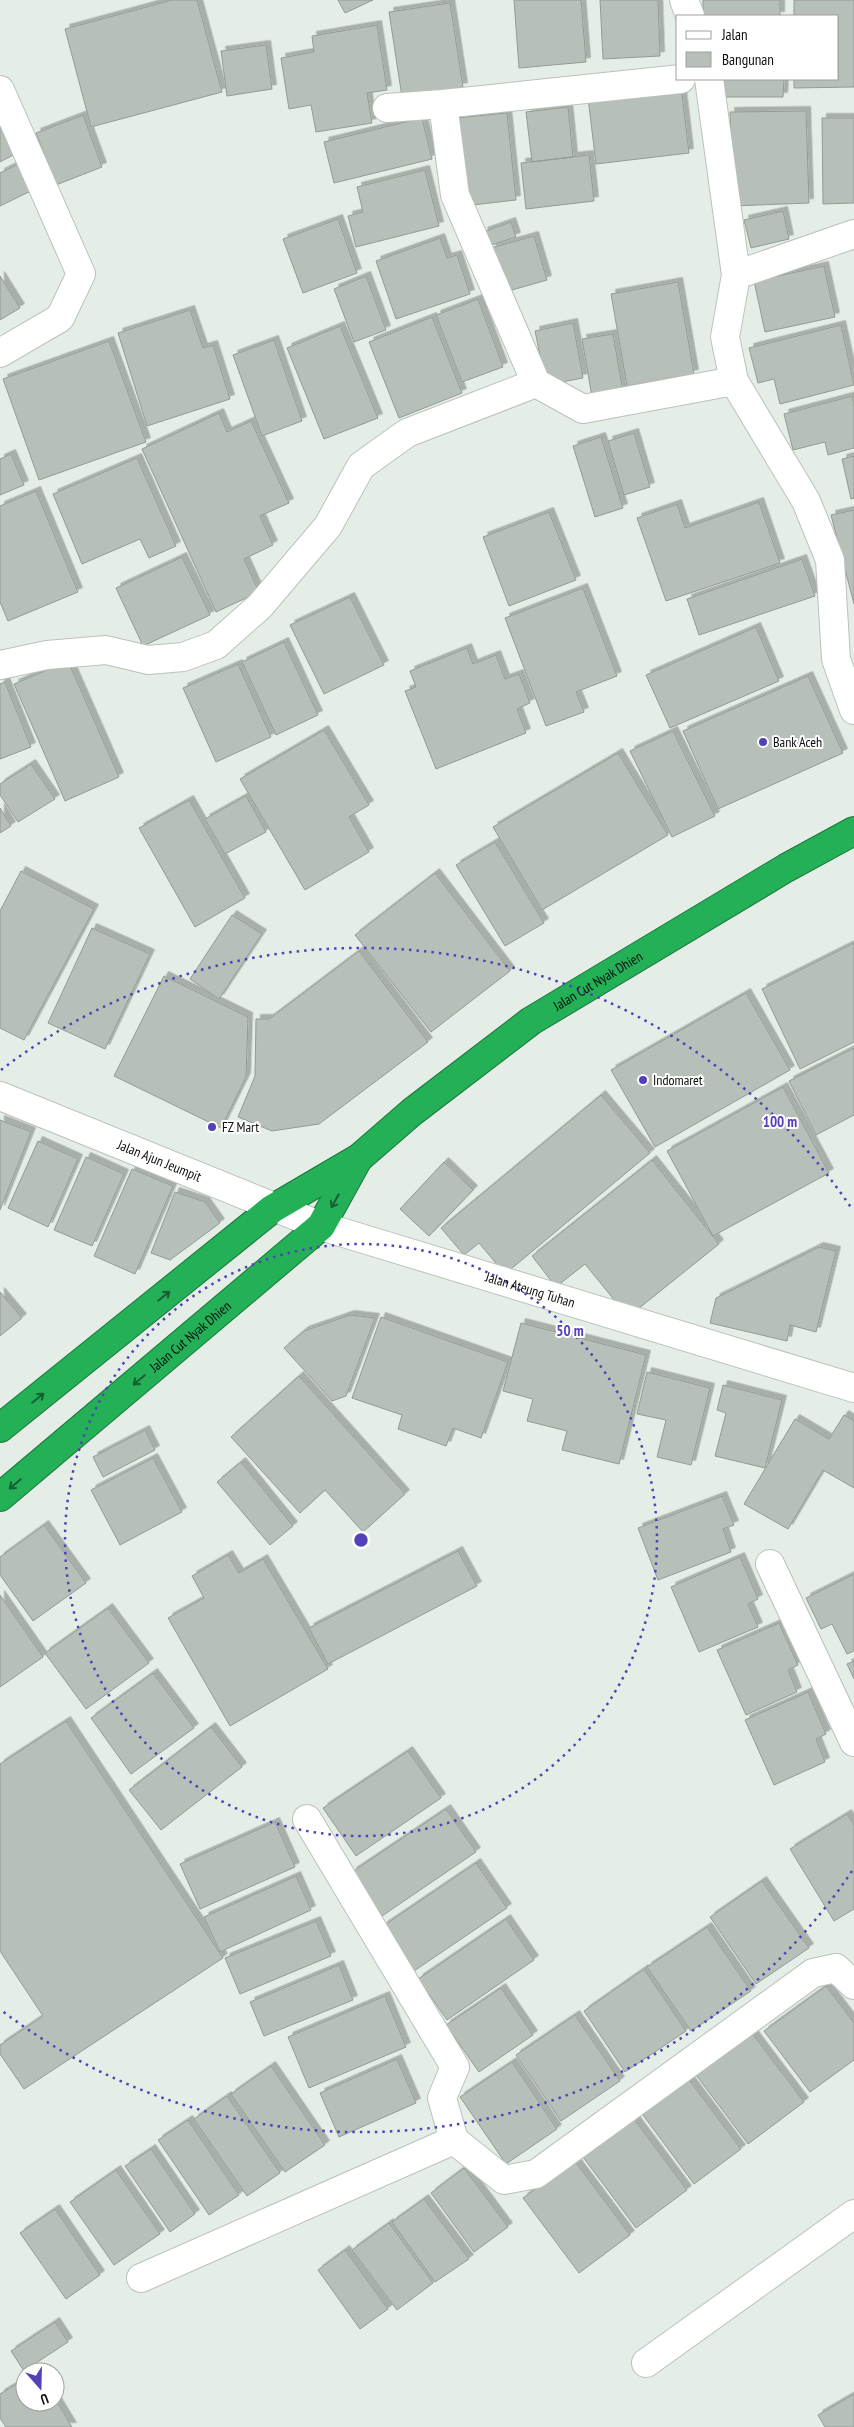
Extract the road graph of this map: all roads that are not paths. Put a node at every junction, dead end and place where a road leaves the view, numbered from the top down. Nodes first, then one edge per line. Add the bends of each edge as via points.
1 (684, 0) edge
2 (690, 15) edge
3 (676, 80) edge
4 (709, 80) edge
5 (0, 90) edge
6 (443, 104) junction
7 (387, 108) dead end
8 (854, 234) edge
9 (736, 275) junction
10 (0, 353) edge
11 (734, 381) junction
12 (536, 383) junction
13 (0, 664) edge
14 (854, 710) edge
15 (854, 831) edge
16 (0, 1096) edge
17 (359, 1158) junction
18 (272, 1209) junction
19 (320, 1226) junction
20 (854, 1388) edge
21 (0, 1428) edge
22 (0, 1497) edge
23 (770, 1564) dead end
24 (854, 1742) edge
25 (307, 1820) dead end
26 (854, 1985) edge
27 (454, 2140) junction
28 (854, 2214) edge
29 (141, 2278) dead end
30 (646, 2363) dead end

1 - 2 street
3 - 6 street
4 - 9 street
5 - 10 street via 80,274 60,318
6 - 7 street
6 - 12 street via 454,195
8 - 9 street
9 - 11 street via 725,336
11 - 12 street via 584,409
11 - 14 street via 806,501 830,560 836,659
12 - 13 street via 407,433 361,466 328,526 260,606 216,645 183,657 148,660 106,650 47,655
15 - 17 highway, Jalan Cut Nyak Dhien via 786,868 531,1021 412,1112
16 - 18 street, Jalan Ajun Jeumpit
17 - 18 highway, Jalan Cut Nyak Dhien
17 -> 19 highway, Jalan Cut Nyak Dhien
18 - 19 street, Jalan Ajun Jeumpit
21 -> 18 highway, Jalan Cut Nyak Dhien
19 - 20 street, Jalan Ateung Tuhan
19 -> 22 highway, Jalan Cut Nyak Dhien
23 - 24 street
25 - 27 street via 455,2067 442,2098
26 - 27 street via 836,1968 813,1972 536,2174 504,2180
27 - 29 street
28 - 30 street

